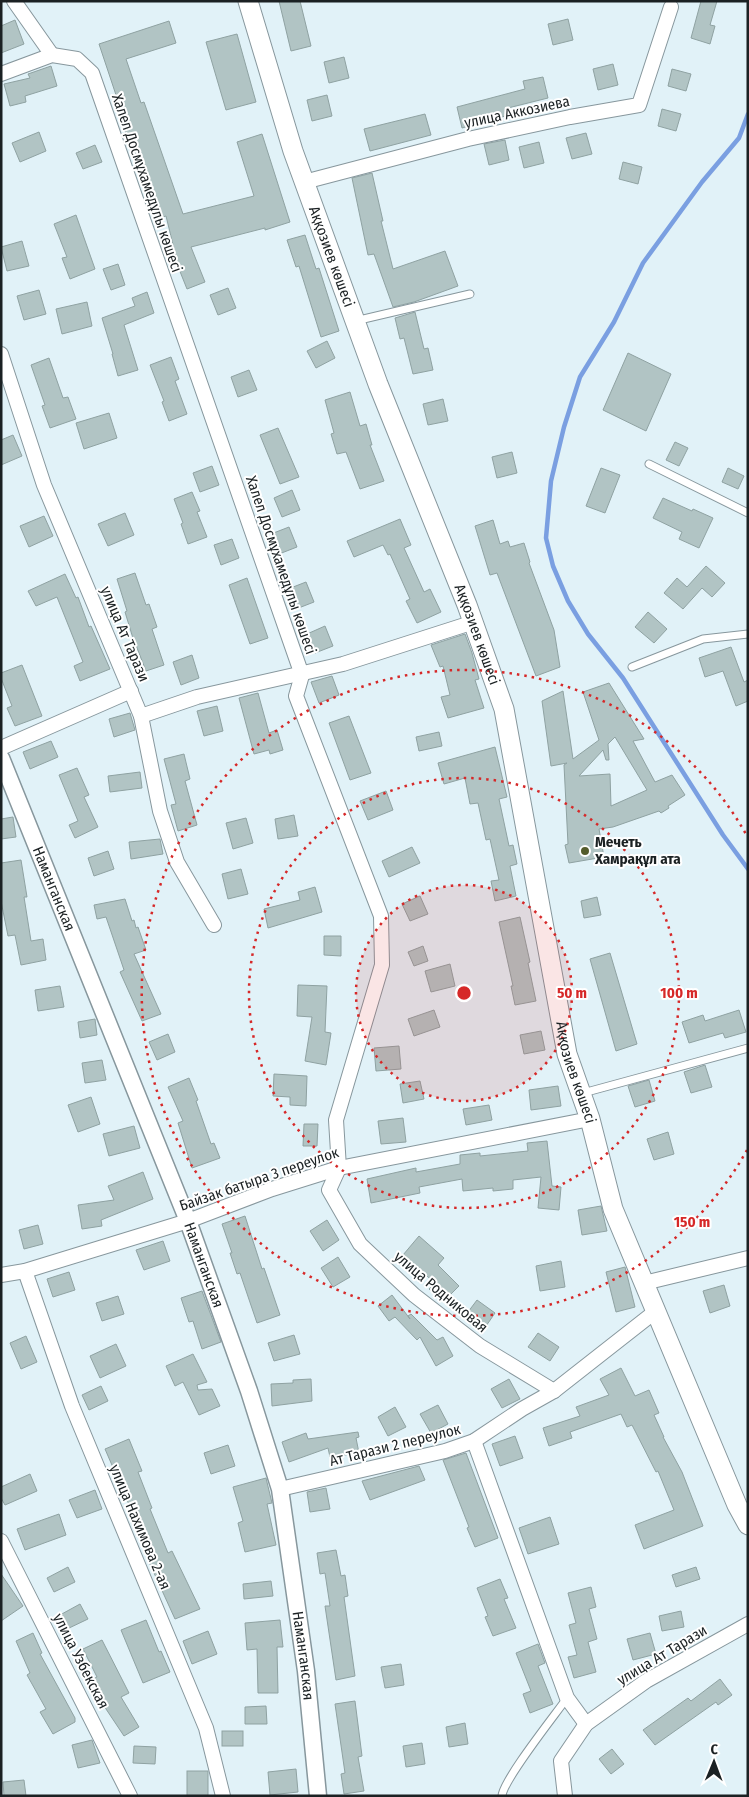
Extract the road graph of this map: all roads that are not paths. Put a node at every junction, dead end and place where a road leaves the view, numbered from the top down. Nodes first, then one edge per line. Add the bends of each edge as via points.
1 (14, 1) edge
2 (248, 1) edge
3 (671, 7) dead end
4 (52, 55) junction
5 (1, 74) edge
6 (304, 182) junction
7 (470, 294) dead end
8 (355, 322) junction
9 (1, 354) edge
10 (649, 464) dead end
11 (748, 513) edge
12 (474, 622) junction
13 (748, 634) edge
14 (632, 667) dead end
15 (302, 674) junction
16 (132, 691) junction
17 (141, 716) junction
18 (1, 748) edge
19 (1, 758) edge
20 (214, 925) dead end
21 (748, 1048) edge
22 (580, 1094) junction
23 (590, 1119) junction
24 (339, 1168) junction
25 (188, 1221) junction
26 (748, 1258) edge
27 (24, 1271) junction
28 (1, 1275) edge
29 (644, 1283) junction
30 (656, 1311) junction
31 (554, 1391) junction
32 (474, 1441) junction
33 (280, 1489) junction
34 (748, 1525) edge
35 (1, 1541) edge
36 (748, 1624) edge
37 (567, 1698) junction
38 (586, 1724) junction
39 (130, 1796) edge
40 (223, 1796) edge
41 (318, 1796) edge
42 (502, 1796) edge
43 (565, 1796) edge

1 - 4 street
2 - 6 main road, Аққозиев көшесі
3 - 6 street, улица Аккозиева via 639,104 468,139
4 - 5 street
4 - 15 street, Халел Досмұхамедұлы көшесі via 76,59 92,73
6 - 8 main road, Аққозиев көшесі
7 - 8 lane
8 - 12 main road, Аққозиев көшесі
9 - 16 street, улица Ат Тарази via 44,486
10 - 11 lane
12 - 15 street
12 - 22 main road, Аққозиев көшесі via 504,709 567,1054
13 - 14 lane via 703,639
15 - 17 street via 197,697
15 - 24 street, Халел Досмұхамедұлы көшесі via 296,696 381,916 382,965 336,1120
16 - 17 street, улица Ат Тарази
16 - 18 street
17 - 20 street, улица Ат Тарази via 160,811 177,862
19 - 25 street, Наманганская
21 - 22 lane
22 - 23 main road, Аққозиев көшесі
23 - 24 street, Байзак батыра 3 переулок
23 - 29 main road, Аққозиев көшесі via 614,1209
24 - 25 street, Байзак батыра 3 переулок
24 - 31 street, улица Родниковая via 329,1190 360,1244 414,1295 480,1346
25 - 27 street, Байзак батыра 3 переулок
25 - 33 street, Наманганская
26 - 29 street
27 - 28 street, Байзак батыра 3 переулок
27 - 40 street, улица Нахимова 2-ая via 72,1406 206,1728
29 - 30 main road, Аққозиев көшесі
30 - 31 street, Ат Тарази 2 переулок
30 - 34 main road, Аққозиев көшесі
31 - 32 street, Ат Тарази 2 переулок
32 - 33 street, Ат Тарази 2 переулок via 445,1451
32 - 37 street
33 - 41 street, Наманганская via 306,1670
35 - 39 street, улица Узбекская
36 - 38 street, улица Ат Тарази via 646,1680
37 - 38 street
37 - 42 lane via 515,1769
38 - 43 street, улица Ат Тарази via 561,1761

